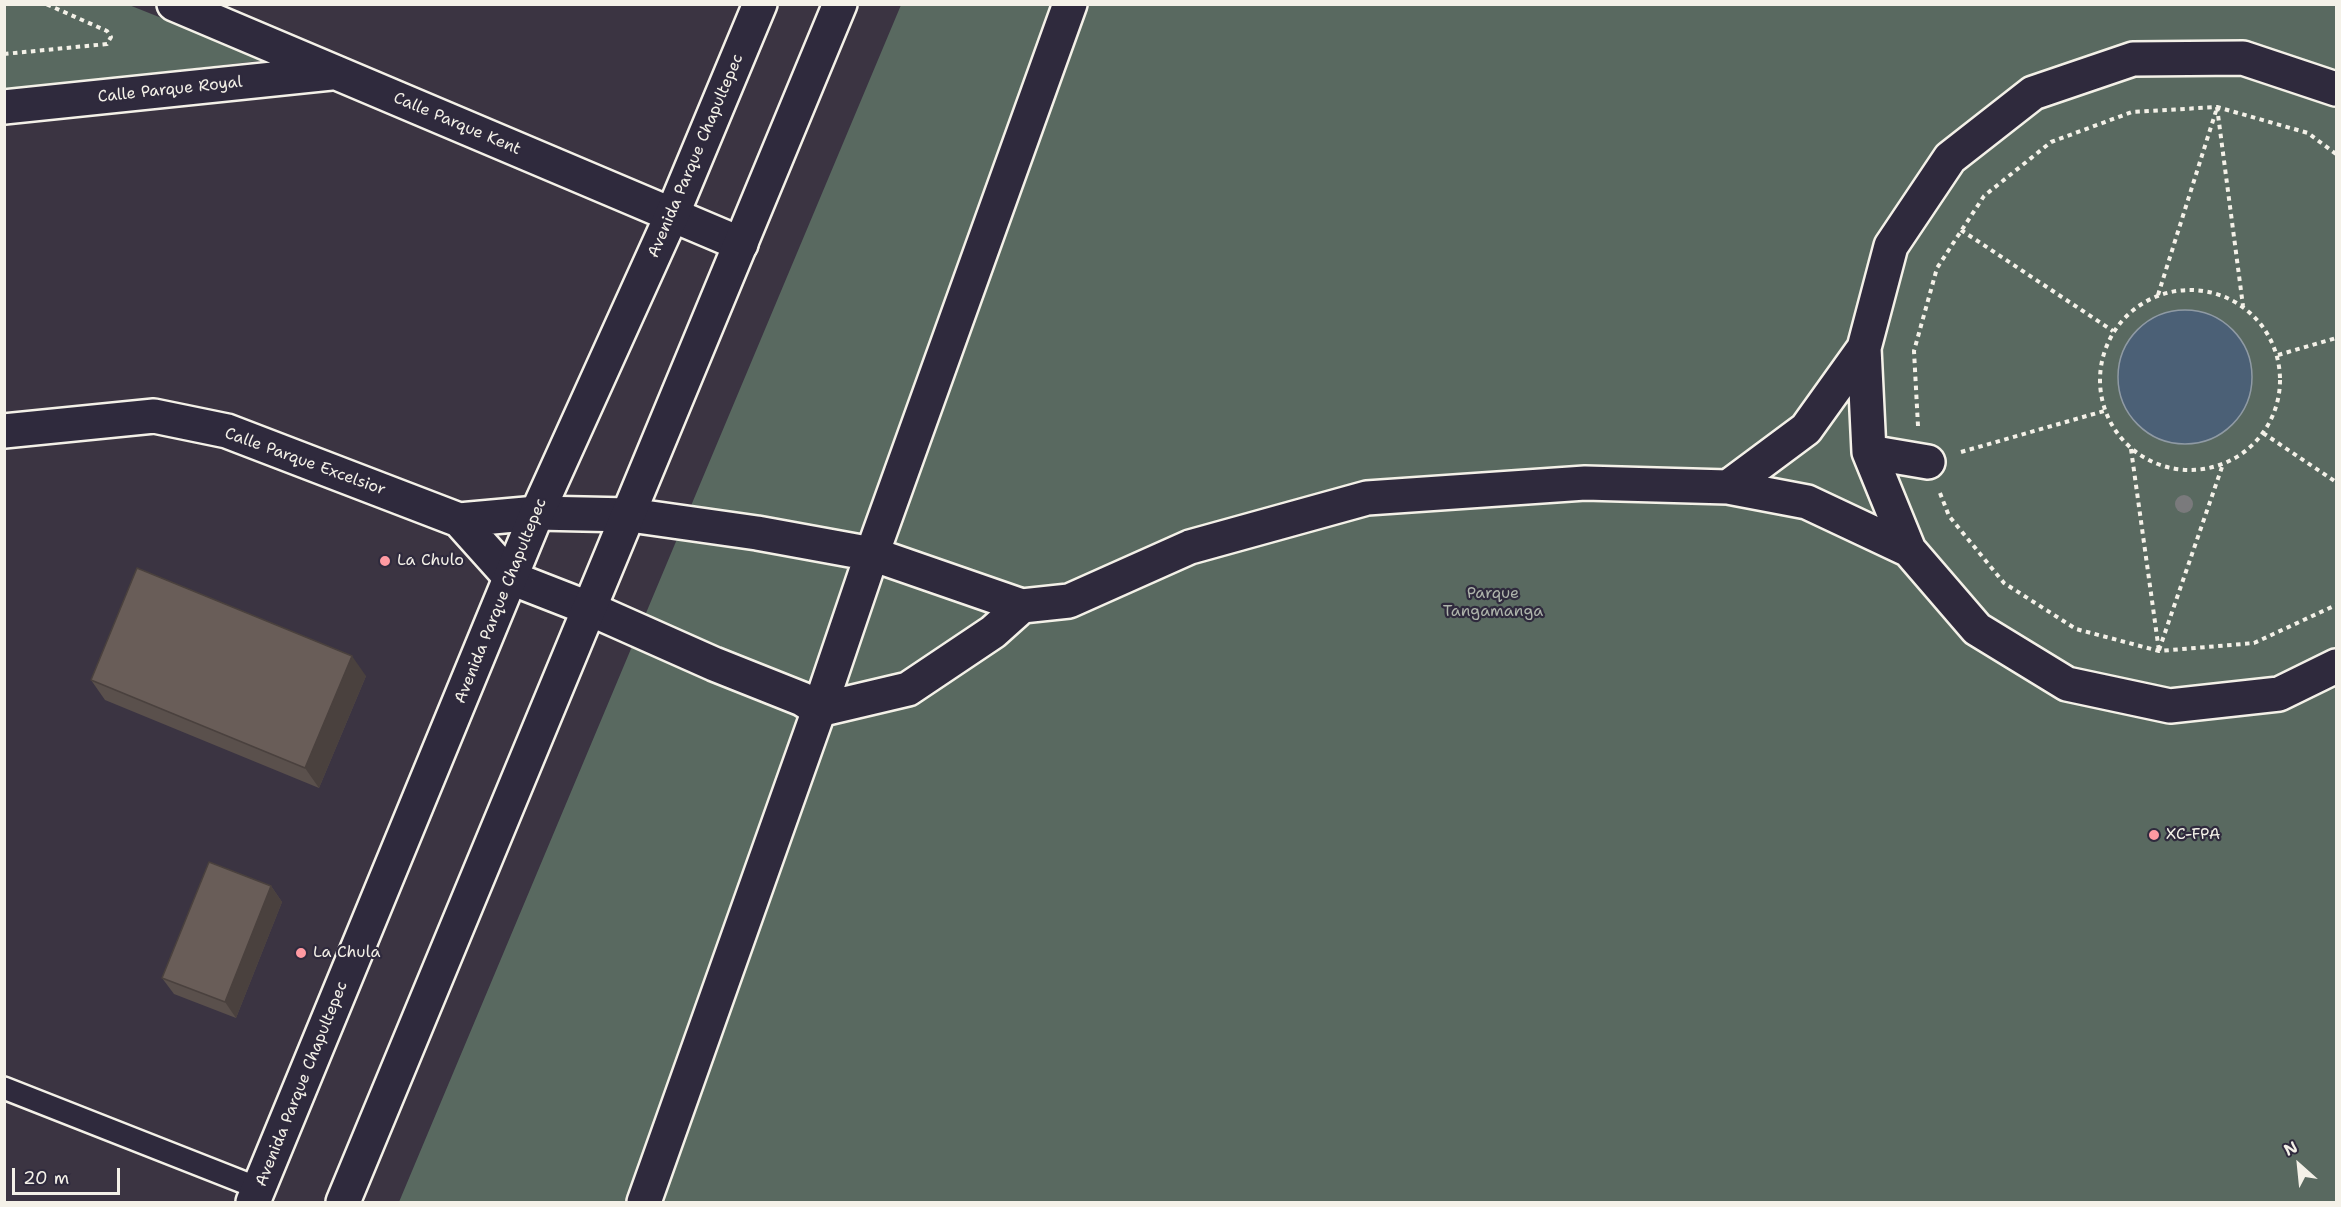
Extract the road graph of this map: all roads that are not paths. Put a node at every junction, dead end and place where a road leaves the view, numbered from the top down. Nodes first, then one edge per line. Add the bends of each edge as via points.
1 (174, 4) edge
2 (760, 4) edge
3 (840, 4) edge
4 (1070, 4) edge
5 (335, 72) junction
6 (2337, 89) edge
7 (4, 107) edge
8 (672, 215) junction
9 (741, 244) junction
10 (1863, 348) junction
11 (4, 431) edge
12 (1869, 452) junction
13 (1928, 462) road end
14 (1728, 487) junction
15 (537, 513) junction
16 (630, 515) junction
17 (459, 520) junction
18 (1909, 550) junction
19 (872, 554) junction
20 (511, 578) junction
21 (1022, 606) junction
22 (588, 608) junction
23 (2337, 666) edge
24 (819, 710) junction
25 (4, 1088) edge
26 (256, 1195) edge
27 (343, 1203) edge
28 (644, 1203) edge

1 - 5 street, Calle Parque Kent
2 - 8 street, Avenida Parque Chapultepec
3 - 9 street
4 - 19 street
5 - 7 street, Calle Parque Royal
5 - 8 street, Calle Parque Kent
6 - 10 street via 2243,57 2133,59 2033,93 1950,158 1891,246
8 - 9 street, Calle Parque Kent
8 - 15 street, Avenida Parque Chapultepec
9 - 16 street
10 - 12 street
10 - 14 street via 1806,429
11 - 17 street, Calle Parque Excelsior via 154,416 227,431
12 - 13 street
12 - 18 street
14 - 18 street via 1807,502
14 - 21 street via 1585,483 1367,498 1190,547 1070,601
15 - 16 street, Calle Parque Excelsior
15 - 17 street, Calle Parque Excelsior
15 - 20 street, Avenida Parque Chapultepec
16 - 19 street, Calle Parque Excelsior
16 - 22 street
17 - 20 street, Calle Parque Excelsior
18 - 23 street via 1977,629 2067,684 2170,706 2279,694
19 - 21 street, Calle Parque Excelsior
19 - 24 street
20 - 22 street
20 - 26 street, Avenida Parque Chapultepec
21 - 24 street via 993,632 908,689
22 - 24 street via 802,699
22 - 27 street
24 - 28 street
25 - 26 lane

